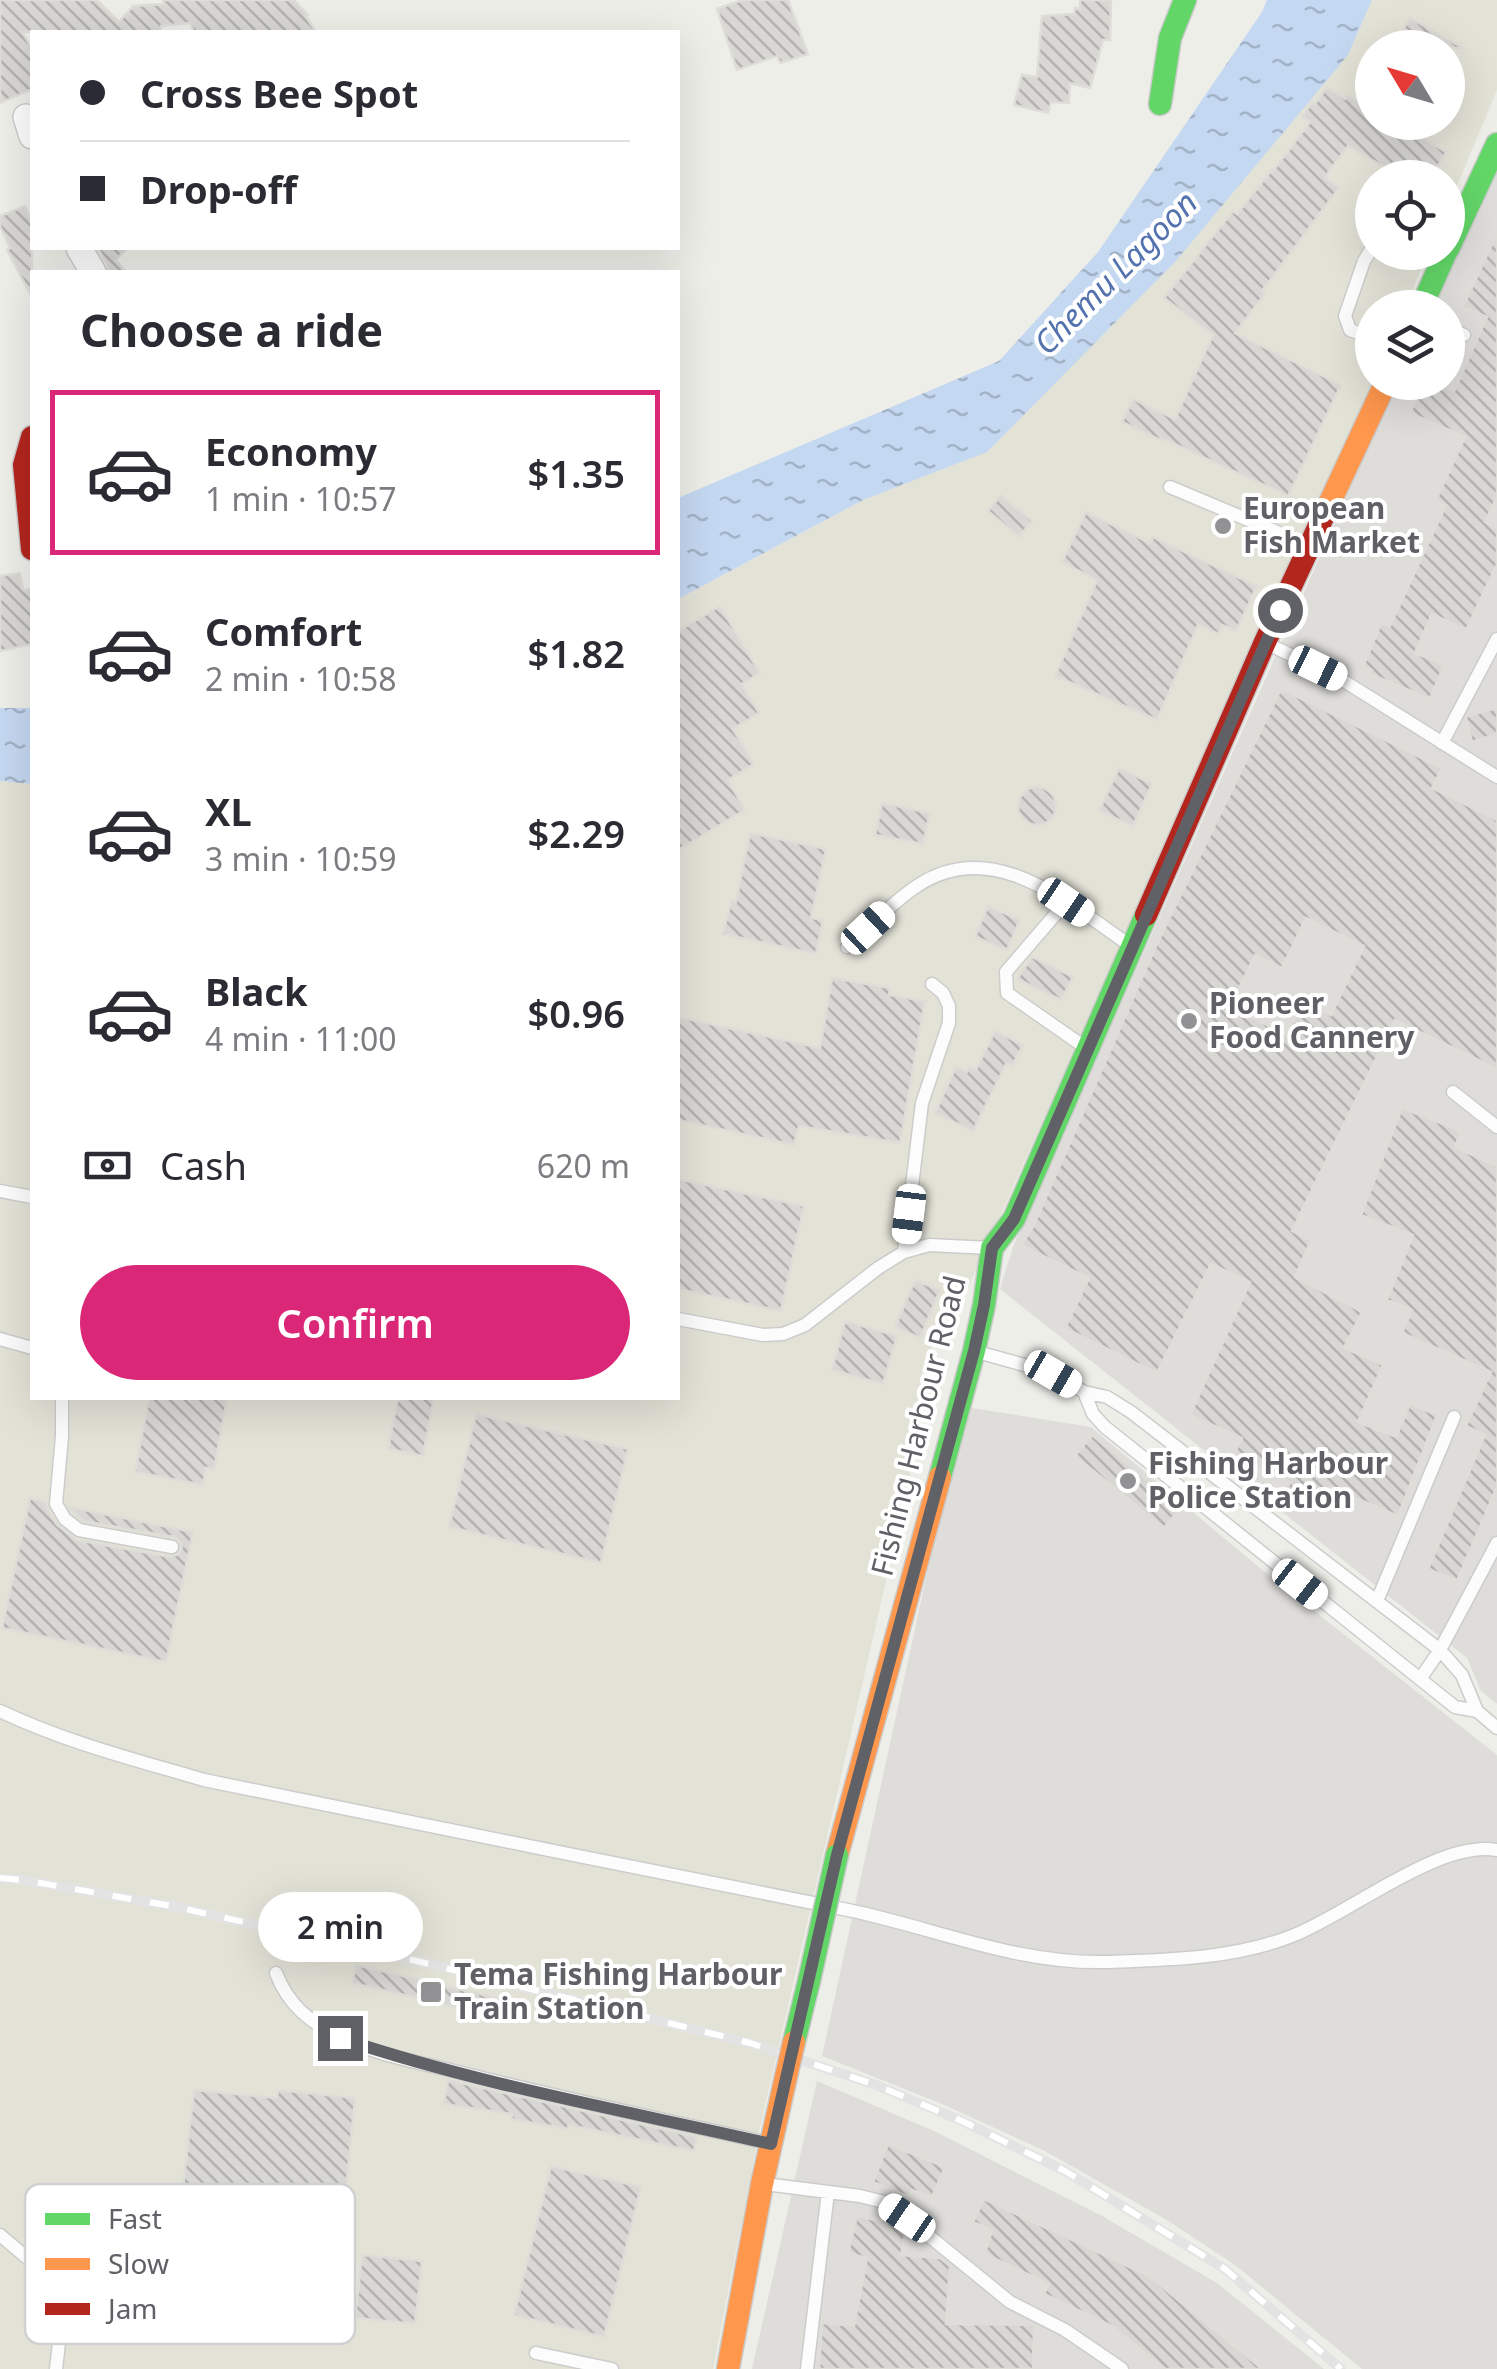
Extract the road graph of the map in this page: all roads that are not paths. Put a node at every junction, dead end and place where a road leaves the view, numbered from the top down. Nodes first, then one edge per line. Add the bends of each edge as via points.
1 (1185, 0) edge
2 (1160, 104) dead end
3 (1497, 144) edge
4 (1465, 210) edge
5 (1361, 270) edge
6 (1355, 332) edge
7 (1378, 400) edge
8 (30, 440) edge
9 (19, 465) edge
10 (1170, 487) dead end
11 (30, 536) edge
12 (1310, 546) junction
13 (1497, 639) edge
14 (1266, 642) junction
15 (1442, 743) junction
16 (1497, 777) edge
17 (1066, 902) junction
18 (847, 947) dead end
19 (1133, 947) junction
20 (932, 984) dead end
21 (1088, 1050) junction
22 (1452, 1092) dead end
23 (1497, 1127) edge
24 (0, 1191) edge
25 (30, 1198) edge
26 (992, 1248) junction
27 (904, 1252) junction
28 (680, 1319) edge
29 (0, 1340) edge
30 (30, 1348) edge
31 (974, 1351) junction
32 (1084, 1392) junction
33 (62, 1400) edge
34 (1454, 1417) dead end
35 (1497, 1542) edge
36 (172, 1547) dead end
37 (1377, 1601) junction
38 (1440, 1650) junction
39 (1420, 1679) junction
40 (0, 1711) edge
41 (1477, 1711) junction
42 (1497, 1728) edge
43 (1497, 1850) edge
44 (276, 1972) dead end
45 (771, 2144) junction
46 (762, 2184) junction
47 (828, 2192) junction
48 (0, 2235) edge
49 (25, 2256) edge
50 (58, 2344) edge
51 (536, 2353) dead end
52 (56, 2369) edge
53 (612, 2369) edge
54 (728, 2369) edge
55 (807, 2369) edge
56 (1122, 2369) edge

1 - 2 street via 1170,38
3 - 4 street
5 - 6 lane via 1345,316
7 - 12 street, Fishing Harbour Road
8 - 9 street
9 - 11 street
10 - 12 lane
12 - 14 street, Fishing Harbour Road
13 - 15 lane
14 - 15 lane
14 - 19 street, Fishing Harbour Road
15 - 16 lane
17 - 18 lane via 983,866 944,874 919,884
17 - 19 lane
17 - 21 lane via 1006,972 1007,994
19 - 21 street, Fishing Harbour Road
20 - 27 lane via 949,1006 950,1023 922,1103
21 - 26 street, Fishing Harbour Road via 1014,1219
22 - 23 lane
24 - 25 lane
26 - 27 lane via 930,1245
26 - 31 street, Fishing Harbour Road
27 - 28 lane via 784,1334
29 - 30 lane
31 - 32 lane via 1053,1374
31 - 45 street, Fishing Harbour Road, bridge via 837,1855
32 - 37 lane via 1130,1412
32 - 39 lane via 1104,1428
33 - 36 lane via 56,1504 65,1518 79,1530
34 - 37 lane
35 - 38 lane
37 - 38 lane
38 - 39 lane
38 - 41 lane via 1462,1675
39 - 41 lane via 1455,1707
40 - 43 lane via 204,1780 870,1915 1043,1958 1224,1955 1296,1935 1435,1860 1465,1849
41 - 42 lane
44 - 45 lane via 300,2013 340,2038 520,2088
45 - 46 street, Fishing Harbour Road
46 - 47 lane
46 - 54 street, Fishing Harbour Road
47 - 55 lane
47 - 56 lane via 884,2202 1010,2302
48 - 49 lane
50 - 52 lane
51 - 53 lane

